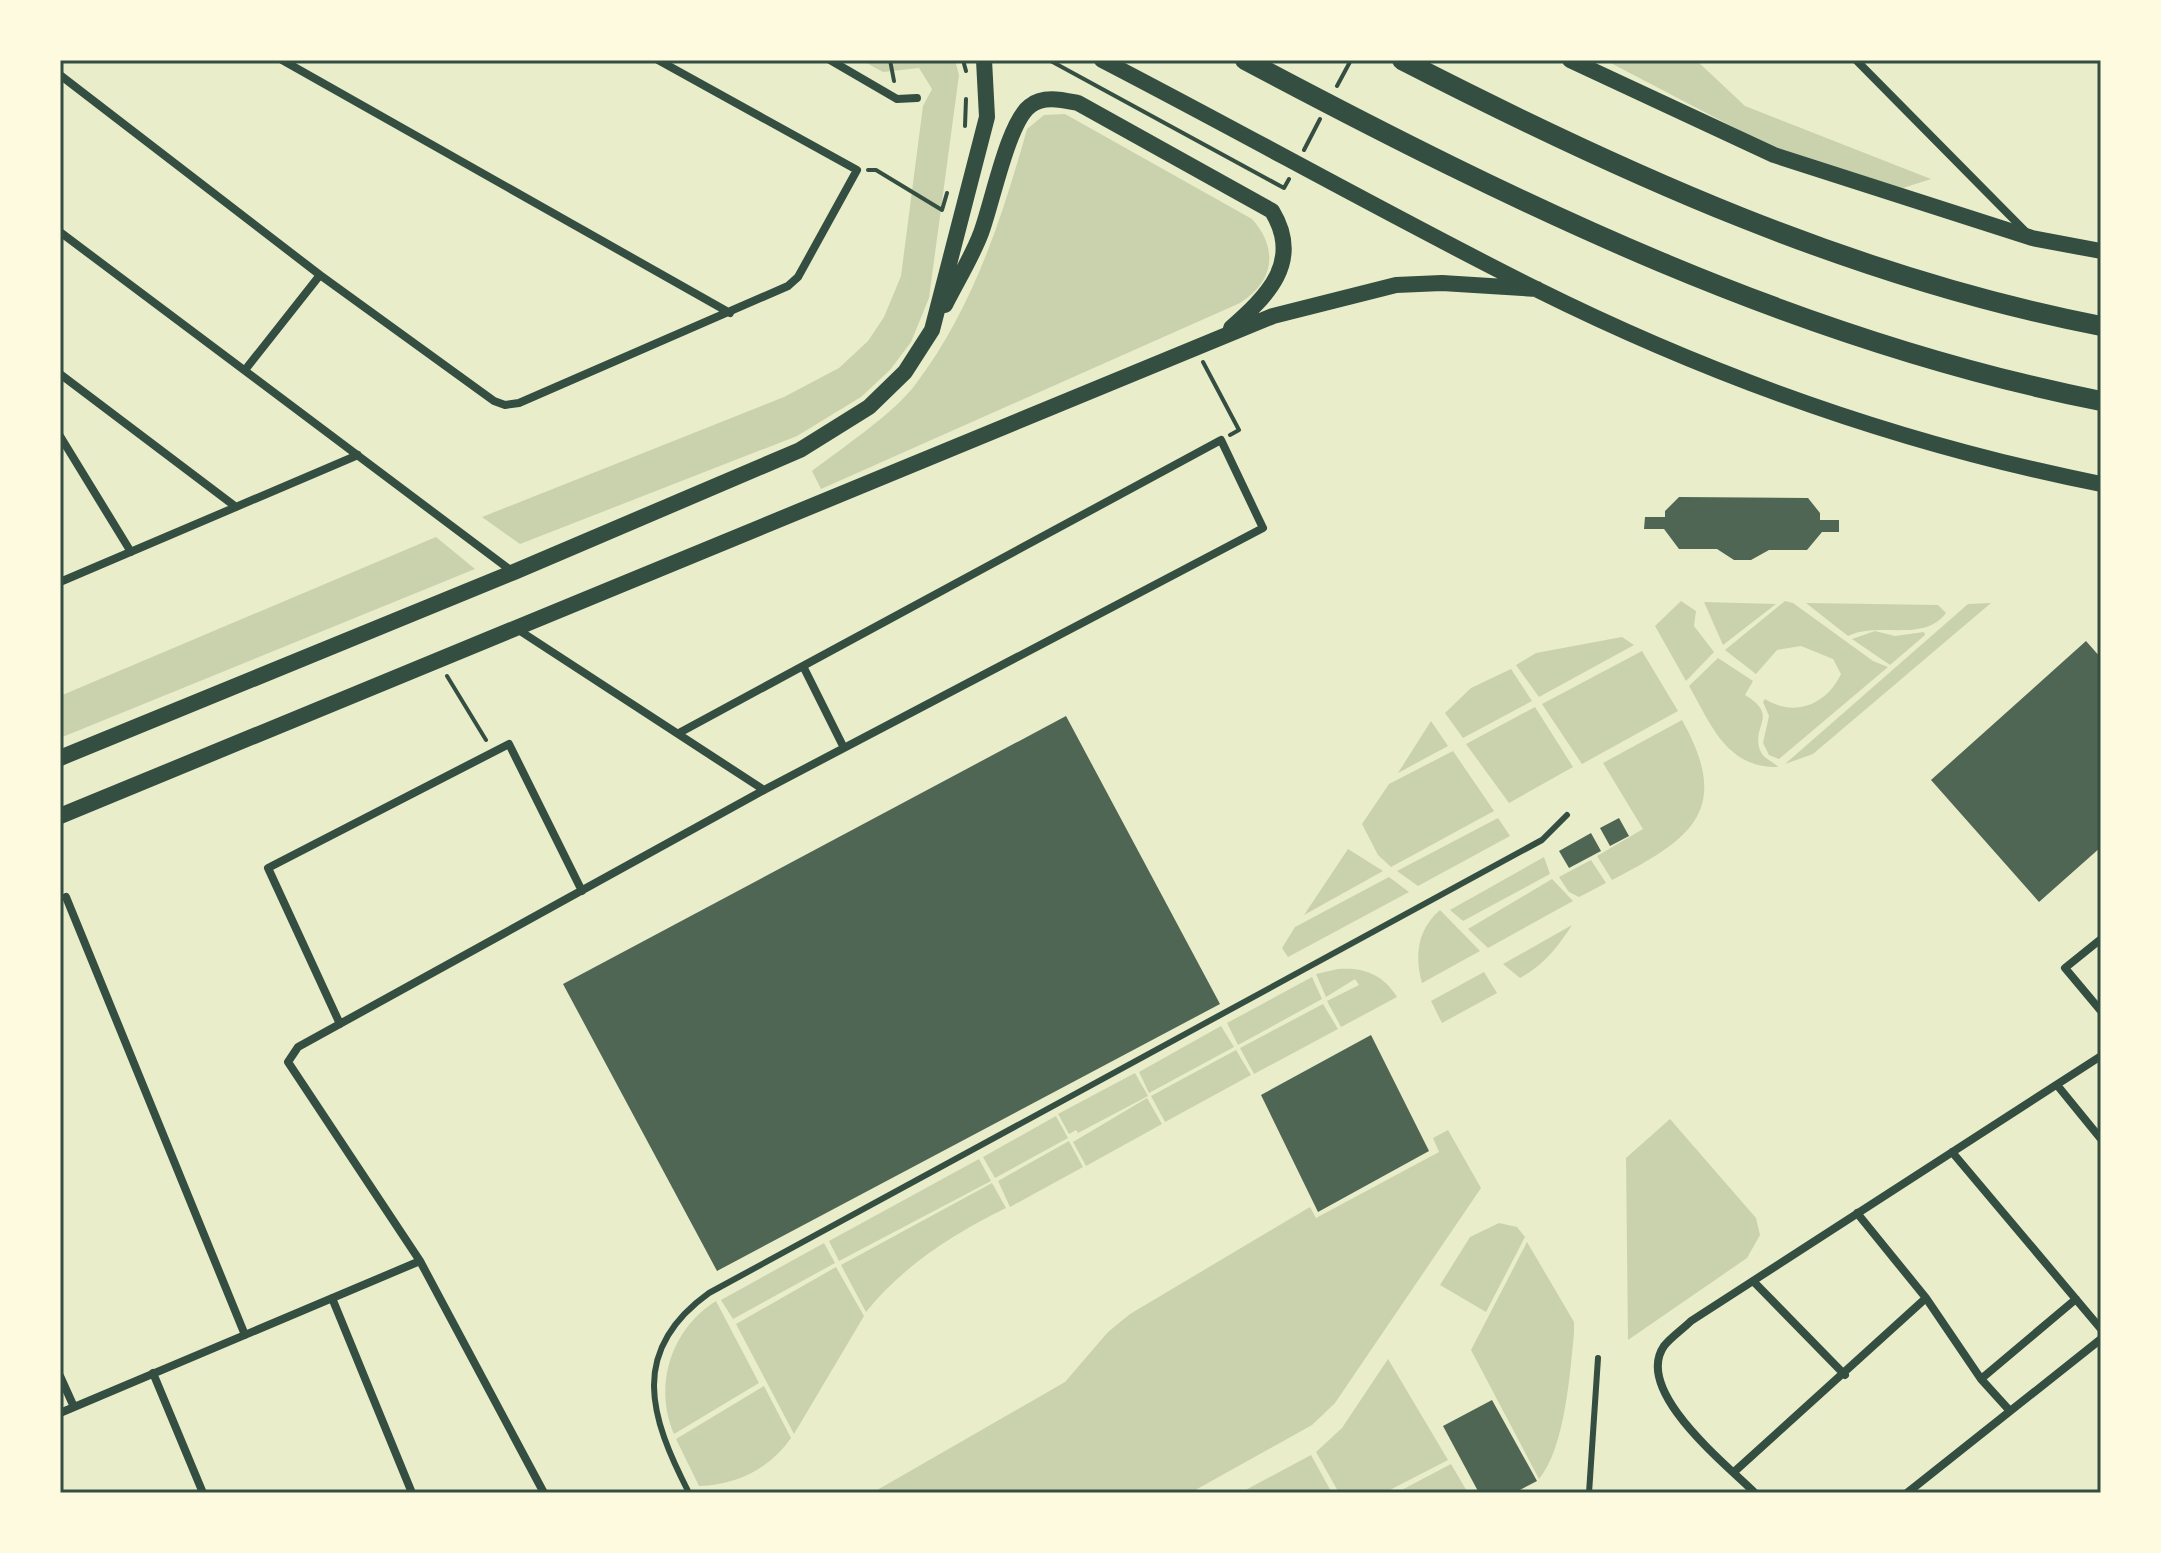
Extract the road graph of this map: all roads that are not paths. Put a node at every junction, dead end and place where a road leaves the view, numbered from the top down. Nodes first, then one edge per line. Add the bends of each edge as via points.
1 (282, 60) edge
2 (658, 60) edge
3 (830, 60) edge
4 (984, 60) edge
5 (1102, 60) edge
6 (1245, 60) edge
7 (1402, 60) edge
8 (1421, 60) edge
9 (1570, 60) edge
10 (1856, 60) edge
11 (60, 75) edge
12 (1464, 92) junction
13 (917, 98) dead end
14 (60, 232) edge
15 (2032, 238) junction
16 (2101, 251) edge
17 (320, 275) junction
18 (1537, 289) junction
19 (730, 313) junction
20 (2101, 326) edge
21 (932, 330) junction
22 (1223, 334) junction
23 (245, 370) junction
24 (60, 374) edge
25 (2101, 401) edge
26 (60, 436) edge
27 (358, 455) junction
28 (2101, 484) edge
29 (236, 507) junction
30 (131, 552) junction
31 (514, 572) junction
32 (60, 582) edge
33 (516, 628) junction
34 (803, 666) junction
35 (679, 733) junction
36 (844, 748) junction
37 (60, 758) edge
38 (764, 790) junction
39 (1567, 815) dead end
40 (60, 816) edge
41 (582, 891) junction
42 (66, 897) dead end
43 (2101, 939) edge
44 (2101, 1011) edge
45 (340, 1024) junction
46 (2101, 1056) edge
47 (2057, 1085) junction
48 (2101, 1139) edge
49 (1952, 1152) junction
50 (1857, 1213) junction
51 (420, 1261) junction
52 (1754, 1282) junction
53 (332, 1298) junction
54 (1926, 1298) junction
55 (2076, 1299) junction
56 (2101, 1329) edge
57 (245, 1335) junction
58 (2101, 1339) edge
59 (1598, 1358) dead end
60 (153, 1373) junction
61 (1845, 1375) junction
62 (60, 1376) edge
63 (1981, 1379) junction
64 (74, 1407) junction
65 (2010, 1411) junction
66 (60, 1413) edge
67 (1734, 1472) junction
68 (203, 1493) edge
69 (412, 1493) edge
70 (544, 1493) edge
71 (689, 1493) edge
72 (1589, 1493) edge
73 (1755, 1493) edge
74 (1907, 1493) edge

1 - 19 street
2 - 19 street via 857,170 798,277 777,293
3 - 13 street via 897,99
4 - 21 main road via 987,117
5 - 18 main road
6 - 25 highway via 1491,187 1625,250 1755,302 2003,381
7 - 12 highway
8 - 12 highway
9 - 15 main road via 1774,155
10 - 15 street
11 - 17 street
12 - 20 highway via 1655,183 1781,234 2020,310
14 - 23 street
15 - 16 main road
17 - 19 street via 505,405
17 - 23 street
18 - 22 main road via 1396,285 1340,296
18 - 28 main road via 1734,375 1868,426 1999,464
21 - 22 main road via 981,235 1017,123 1030,105 1061,99 1078,103 1272,211 1283,238 1279,272 1267,295
21 - 31 main road via 905,372 869,407 800,450
22 - 33 main road
23 - 27 street
24 - 29 street
26 - 30 street
27 - 29 street
27 - 31 street
29 - 30 street
30 - 32 street
31 - 37 main road
33 - 35 street
33 - 40 main road
34 - 35 street
34 - 36 street
34 - 36 street via 1221,440 1263,528
35 - 38 street
36 - 38 street
38 - 41 street
39 - 71 lane via 1542,840 688,1309 663,1344 652,1391 656,1418
41 - 45 street
41 - 45 street via 509,744 268,868
42 - 57 street
43 - 44 street via 2065,968
45 - 51 street via 298,1047 288,1062
46 - 47 street
47 - 48 street
47 - 49 street
49 - 50 street
49 - 55 street
50 - 52 street
50 - 54 street
51 - 53 street
51 - 70 street
52 - 61 street
52 - 67 street via 1691,1321 1663,1348 1658,1379 1671,1408
53 - 57 street
53 - 69 street
54 - 61 street
54 - 63 street
55 - 56 street
55 - 63 street
57 - 60 street
58 - 65 street
59 - 72 lane
60 - 64 street
60 - 68 street
61 - 67 street
62 - 64 street
63 - 65 street
64 - 66 street
65 - 74 street
67 - 73 street

